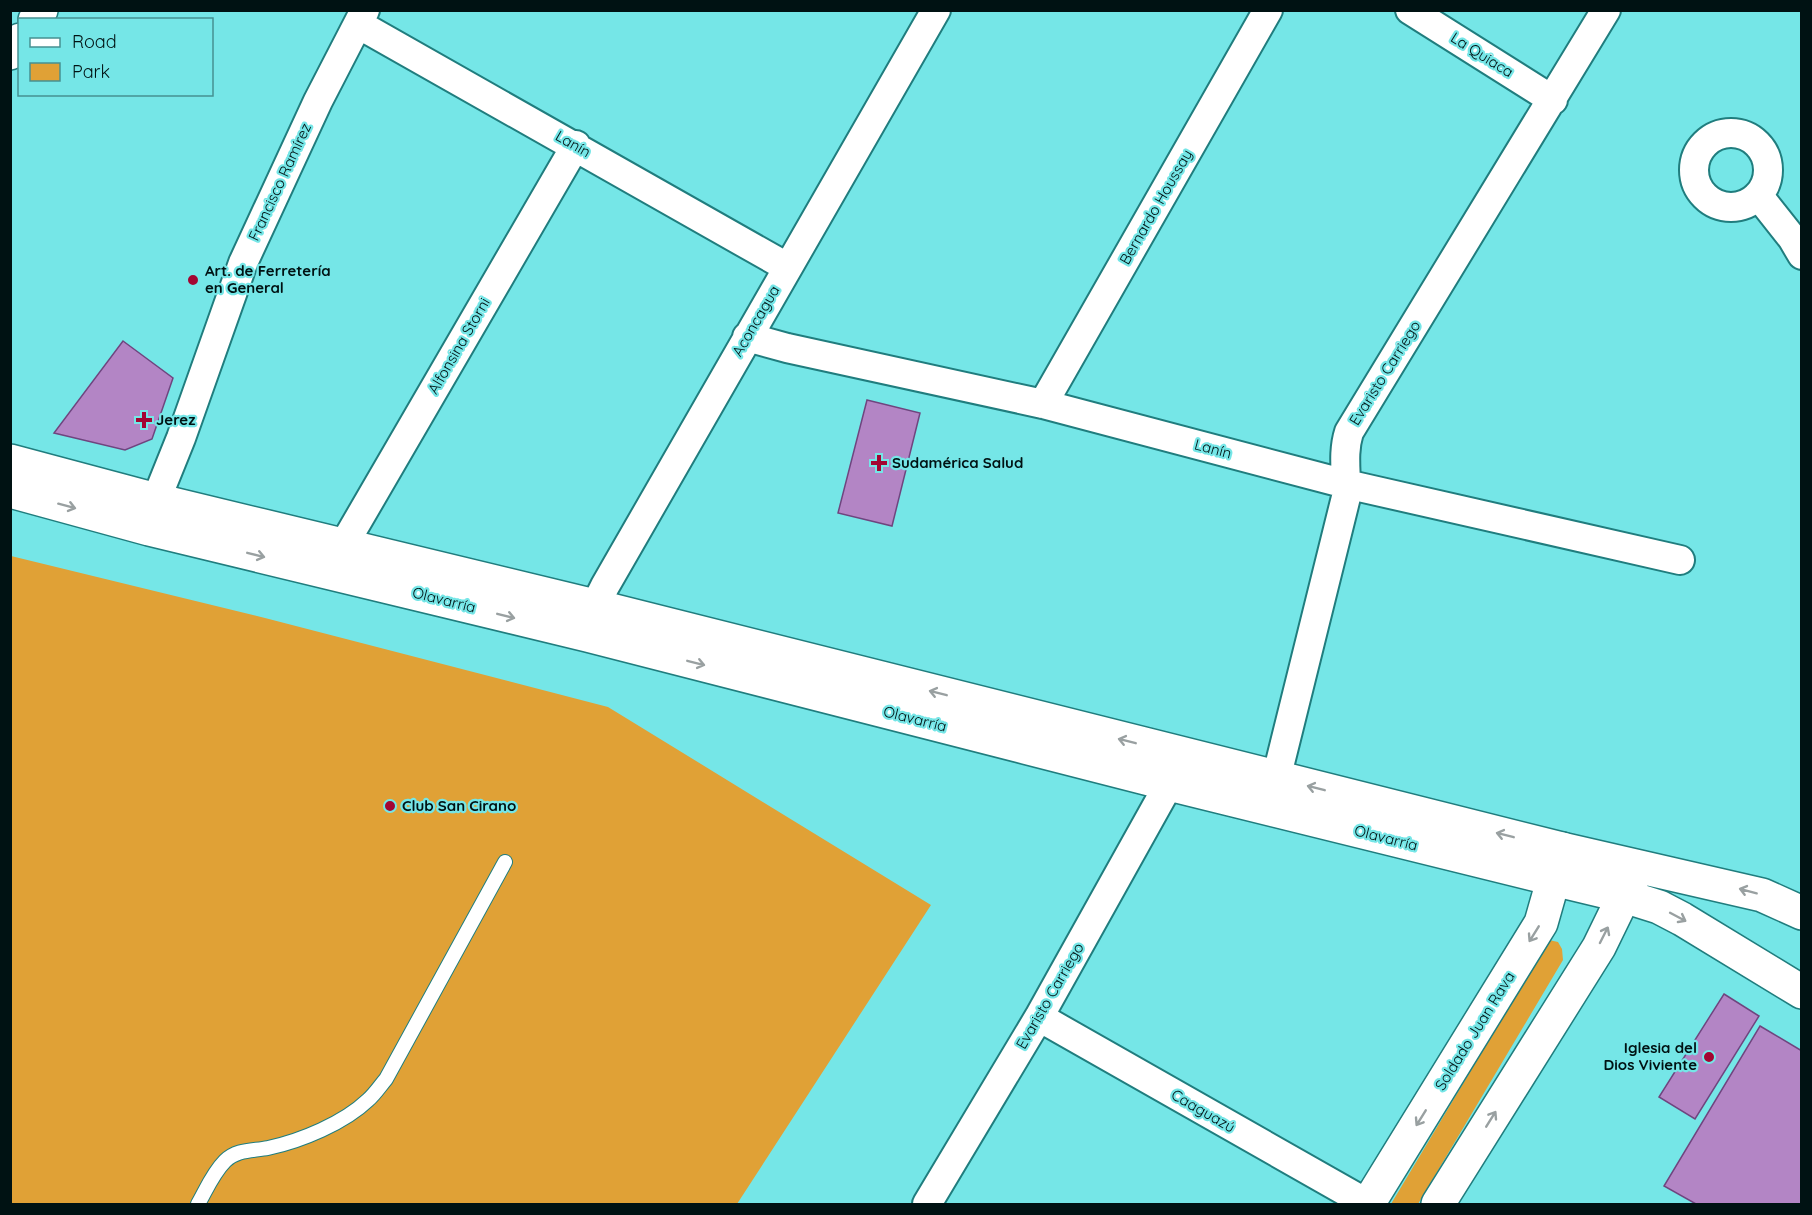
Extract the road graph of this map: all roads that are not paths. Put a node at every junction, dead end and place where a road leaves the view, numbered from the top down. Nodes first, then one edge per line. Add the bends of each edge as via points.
1 (936, 10) edge
2 (1268, 10) edge
3 (1410, 10) edge
4 (1606, 10) edge
5 (362, 17) edge
6 (1552, 100) junction
7 (576, 146) junction
8 (1758, 195) dead end
9 (1802, 255) edge
10 (787, 267) junction
11 (747, 337) junction
12 (1043, 404) junction
13 (10, 461) edge
14 (1346, 484) junction
15 (10, 491) edge
16 (153, 515) junction
17 (343, 546) junction
18 (1680, 561) dead end
19 (591, 621) junction
20 (1276, 779) junction
21 (1169, 784) junction
22 (505, 862) dead end
23 (1558, 864) junction
24 (1639, 866) junction
25 (1624, 896) junction
26 (1802, 913) edge
27 (1802, 992) edge
28 (1039, 1017) junction
29 (198, 1204) edge
30 (927, 1204) edge
31 (1368, 1204) edge
32 (1438, 1204) edge

1 - 10 street, Aconcagua
2 - 12 street, Bernardo Houssay
3 - 6 street, La Quiaca
4 - 6 street, Evaristo Carriego
5 - 7 street, Lanín
5 - 16 street, Francisco Ramírez via 313,111 243,263
6 - 14 street, Evaristo Carriego via 1349,432 1345,444
7 - 10 street, Lanín
7 - 17 street, Alfonsina Storni
8 - 9 street
10 - 11 street, Aconcagua
11 - 12 street, Lanín
11 - 19 street, Aconcagua
12 - 14 street, Lanín
13 - 16 street, Olavarría
14 - 18 street, Lanín
14 - 20 street, Evaristo Carriego via 1346,497
15 -> 16 street, Olavarría
16 - 17 street, Olavarría
16 -> 19 street, Olavarría
17 - 19 street, Olavarría
20 -> 19 street, Olavarría
19 -> 21 street, Olavarría
23 -> 20 street, Olavarría
21 - 23 street, Olavarría
21 - 28 street, Evaristo Carriego
22 - 29 lane via 386,1079 369,1100 345,1118 314,1133 269,1148 243,1151 226,1160
23 - 24 street, Olavarría
23 - 25 street, Olavarría
23 -> 31 street, Soldado Juan Rava via 1541,923
24 - 25 street
26 -> 24 street, Olavarría via 1762,895
25 -> 27 street, Olavarría via 1682,919
32 -> 25 street via 1599,946
28 - 30 street, Evaristo Carriego
28 - 31 street, Caaguazú

